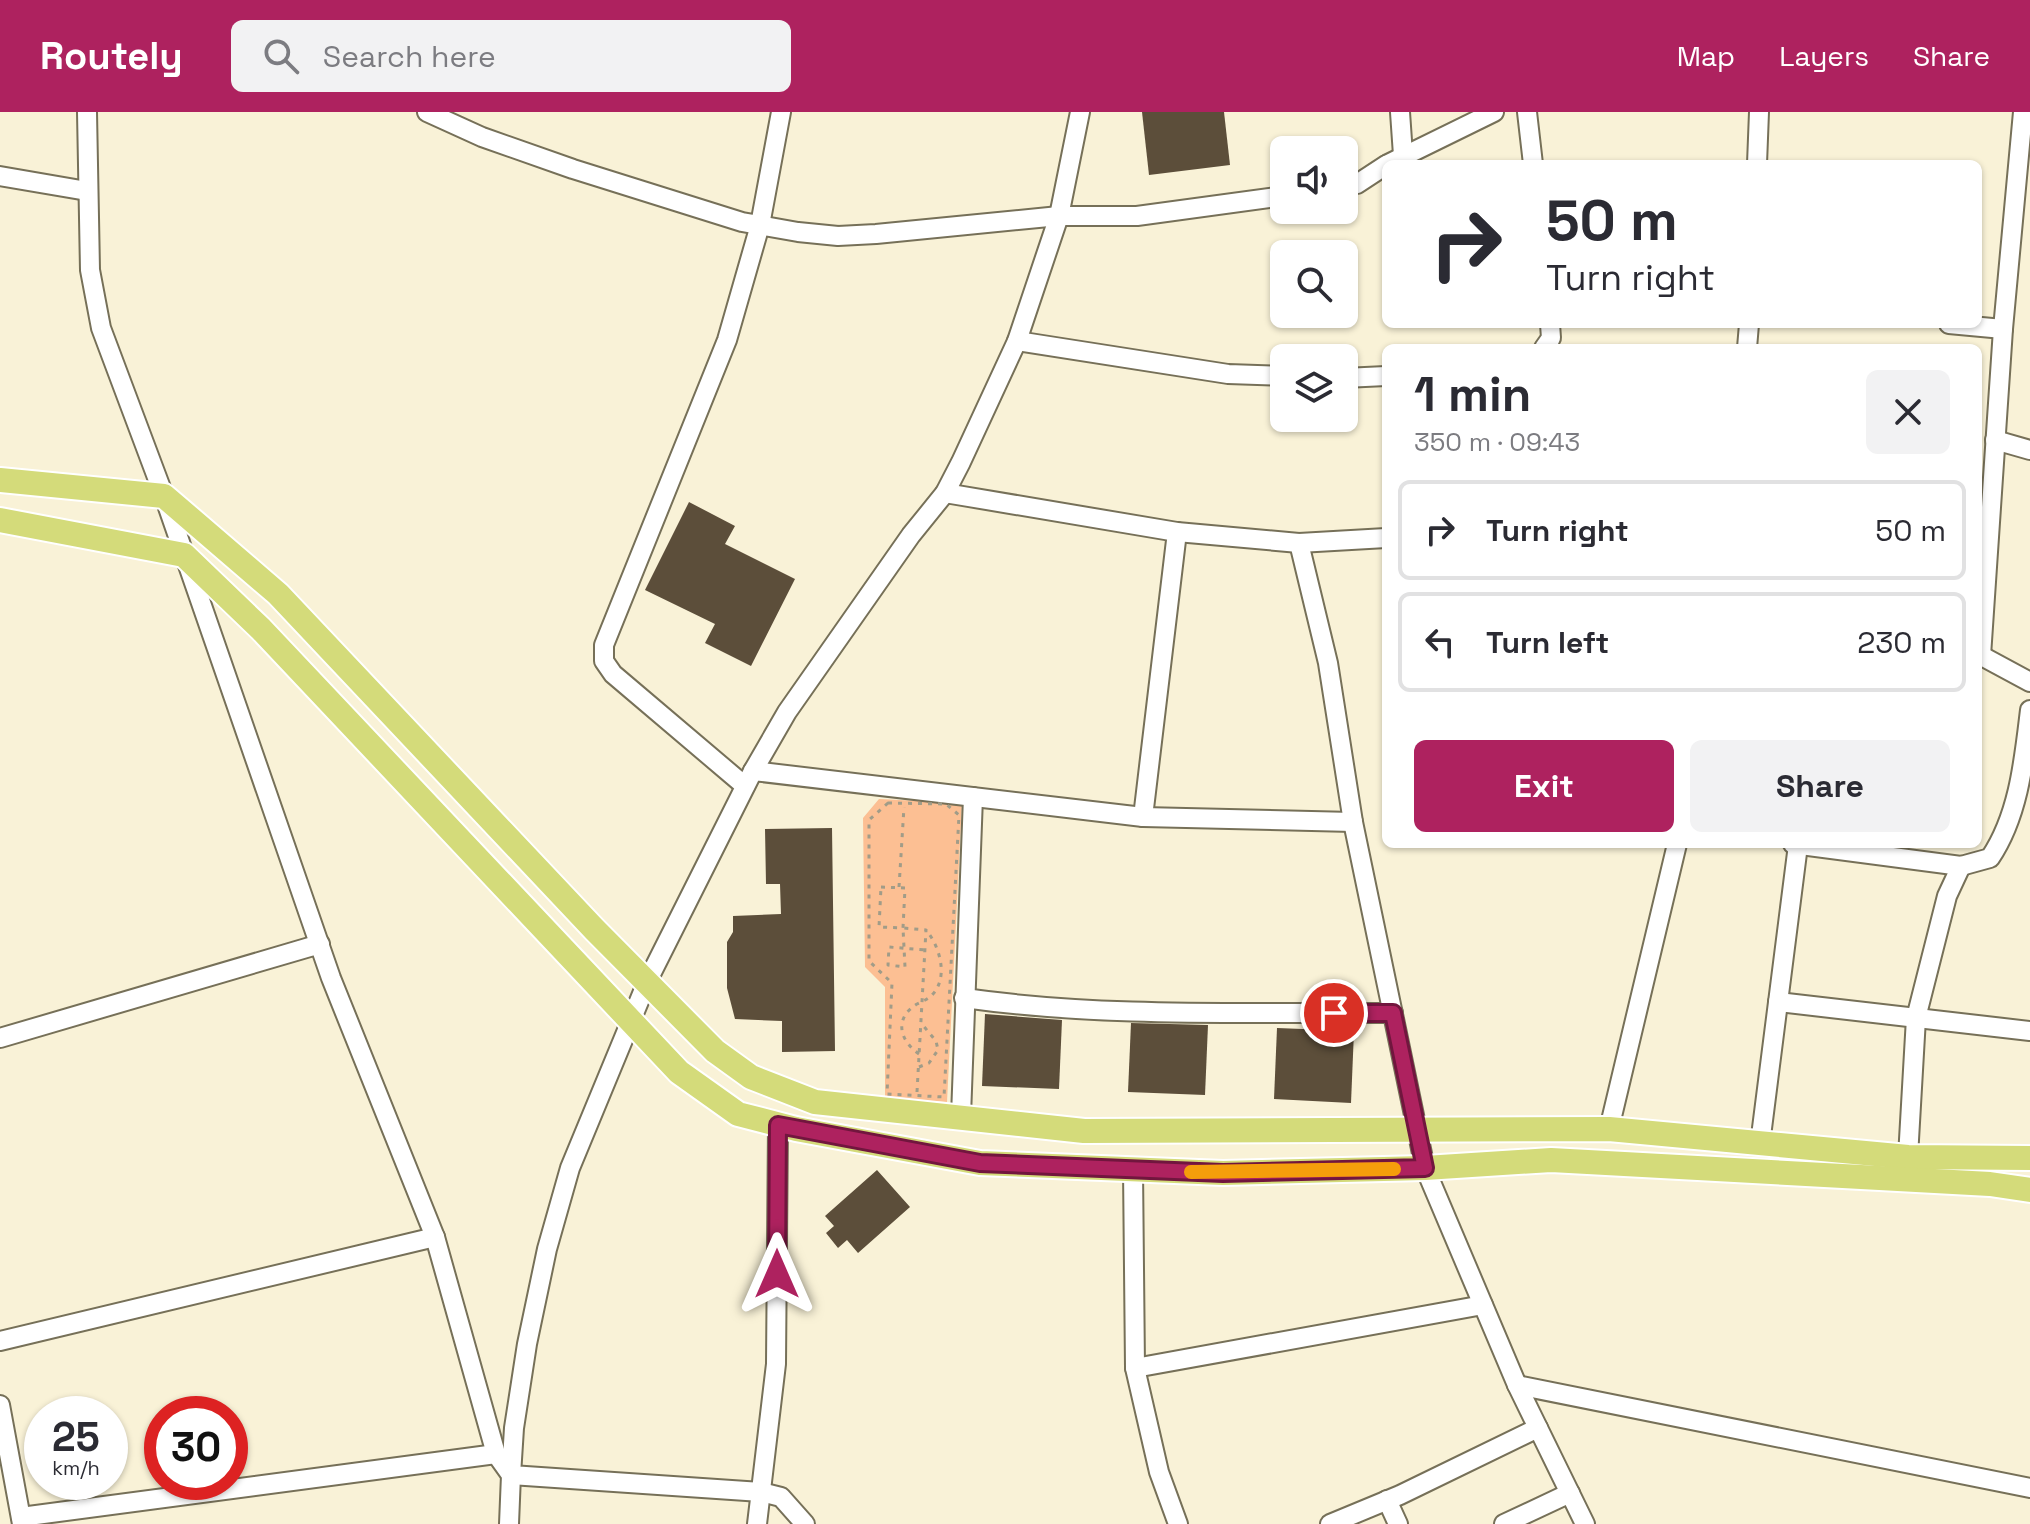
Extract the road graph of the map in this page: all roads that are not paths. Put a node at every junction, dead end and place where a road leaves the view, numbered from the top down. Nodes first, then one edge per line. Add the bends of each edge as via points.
1 (87, 112) edge
2 (427, 112) edge
3 (781, 112) edge
4 (1080, 112) edge
5 (1400, 112) edge
6 (1494, 112) edge
7 (1527, 112) edge
8 (1759, 112) edge
9 (2023, 112) edge
10 (1392, 160) edge
11 (1394, 160) edge
12 (1533, 160) edge
13 (1757, 160) edge
14 (1382, 168) edge
15 (0, 176) edge
16 (1358, 183) edge
17 (87, 191) junction
18 (1270, 198) edge
19 (1059, 216) junction
20 (760, 225) junction
21 (1982, 327) edge
22 (2003, 329) junction
23 (1017, 341) junction
24 (1270, 376) edge
25 (1382, 376) edge
26 (1358, 377) edge
27 (1995, 440) junction
28 (2030, 450) edge
29 (0, 480) edge
30 (945, 493) junction
31 (164, 496) junction
32 (0, 520) edge
33 (1177, 532) junction
34 (1382, 538) edge
35 (1299, 543) junction
36 (184, 555) junction
37 (1982, 626) edge
38 (1982, 656) edge
39 (2030, 682) edge
40 (2030, 710) edge
41 (749, 778) junction
42 (973, 797) junction
43 (1143, 817) junction
44 (1353, 822) junction
45 (1676, 848) edge
46 (1795, 848) edge
47 (1825, 848) edge
48 (1961, 866) junction
49 (320, 944) junction
50 (647, 982) junction
51 (964, 998) junction
52 (1778, 1002) junction
53 (1393, 1013) junction
54 (1916, 1018) junction
55 (632, 1020) junction
56 (2030, 1031) edge
57 (0, 1038) edge
58 (961, 1116) junction
59 (778, 1125) junction
60 (1609, 1129) junction
61 (1415, 1132) junction
62 (1760, 1144) junction
63 (1908, 1157) junction
64 (2030, 1158) edge
65 (1425, 1168) junction
66 (1133, 1169) junction
67 (2030, 1190) edge
68 (435, 1237) junction
69 (1483, 1305) junction
70 (0, 1341) edge
71 (1135, 1368) junction
72 (1517, 1385) junction
73 (0, 1405) edge
74 (1538, 1428) junction
75 (496, 1454) junction
76 (511, 1475) junction
77 (2030, 1488) edge
78 (761, 1492) junction
79 (1570, 1493) junction
80 (1387, 1500) junction
81 (21, 1521) edge
82 (509, 1524) edge
83 (757, 1524) edge
84 (805, 1524) edge
85 (1178, 1524) edge
86 (1330, 1524) edge
87 (1398, 1524) edge
88 (1504, 1524) edge
89 (1585, 1524) edge

1 - 17 street
2 - 20 street via 560,164
3 - 20 street
4 - 19 street
5 - 10 street
6 - 11 street
7 - 12 street
8 - 13 street
9 - 22 street
14 - 16 street
15 - 17 street
17 - 31 street via 90,270 101,328
18 - 19 street via 1137,216
19 - 20 street via 838,236
19 - 23 street
20 - 41 street via 727,340 604,645 604,661 613,674
21 - 22 street
22 - 27 street
23 - 24 street via 1228,374
23 - 30 street
25 - 26 street
27 - 28 street
27 - 37 street
29 - 31 main road
30 - 33 street
30 - 41 street via 821,662
31 - 36 street
31 - 50 main road via 278,594
32 - 36 main road
33 - 35 street
33 - 43 street
34 - 35 street
35 - 44 street via 1328,663
36 - 49 street
36 - 55 main road via 261,629
38 - 39 street
40 - 48 street via 2020,780 2001,842 1990,858
41 - 42 street
41 - 50 street
42 - 43 street
42 - 51 street
43 - 44 street
44 - 53 street
45 - 60 street
46 - 52 street
47 - 48 street
48 - 54 street via 1947,896
49 - 57 street
49 - 68 street
50 - 55 street
50 - 58 main road via 715,1051 751,1077 815,1102
51 - 53 street via 1207,1013
51 - 58 street
52 - 54 street
52 - 62 street
53 - 61 street
54 - 56 street
54 - 63 street
55 - 59 main road via 690,1080 738,1114
55 - 76 street via 570,1168 547,1249 527,1344
58 - 61 main road via 1084,1131
59 - 66 main road via 980,1163
59 - 78 street via 776,1364
60 - 61 main road
60 - 62 main road
61 - 65 street
62 - 63 main road
63 - 64 main road
65 - 66 main road via 1223,1173
65 - 67 main road via 1551,1160
65 - 69 street
66 - 71 street
68 - 70 street
68 - 75 street
69 - 71 street
69 - 72 street
71 - 85 street via 1151,1442
72 - 74 street
72 - 77 street
73 - 81 street
74 - 79 street
74 - 80 street
75 - 76 street
75 - 81 street
76 - 78 street
76 - 82 street
78 - 83 street
78 - 84 street via 781,1497
79 - 88 street
79 - 89 street
80 - 86 street
80 - 87 street

